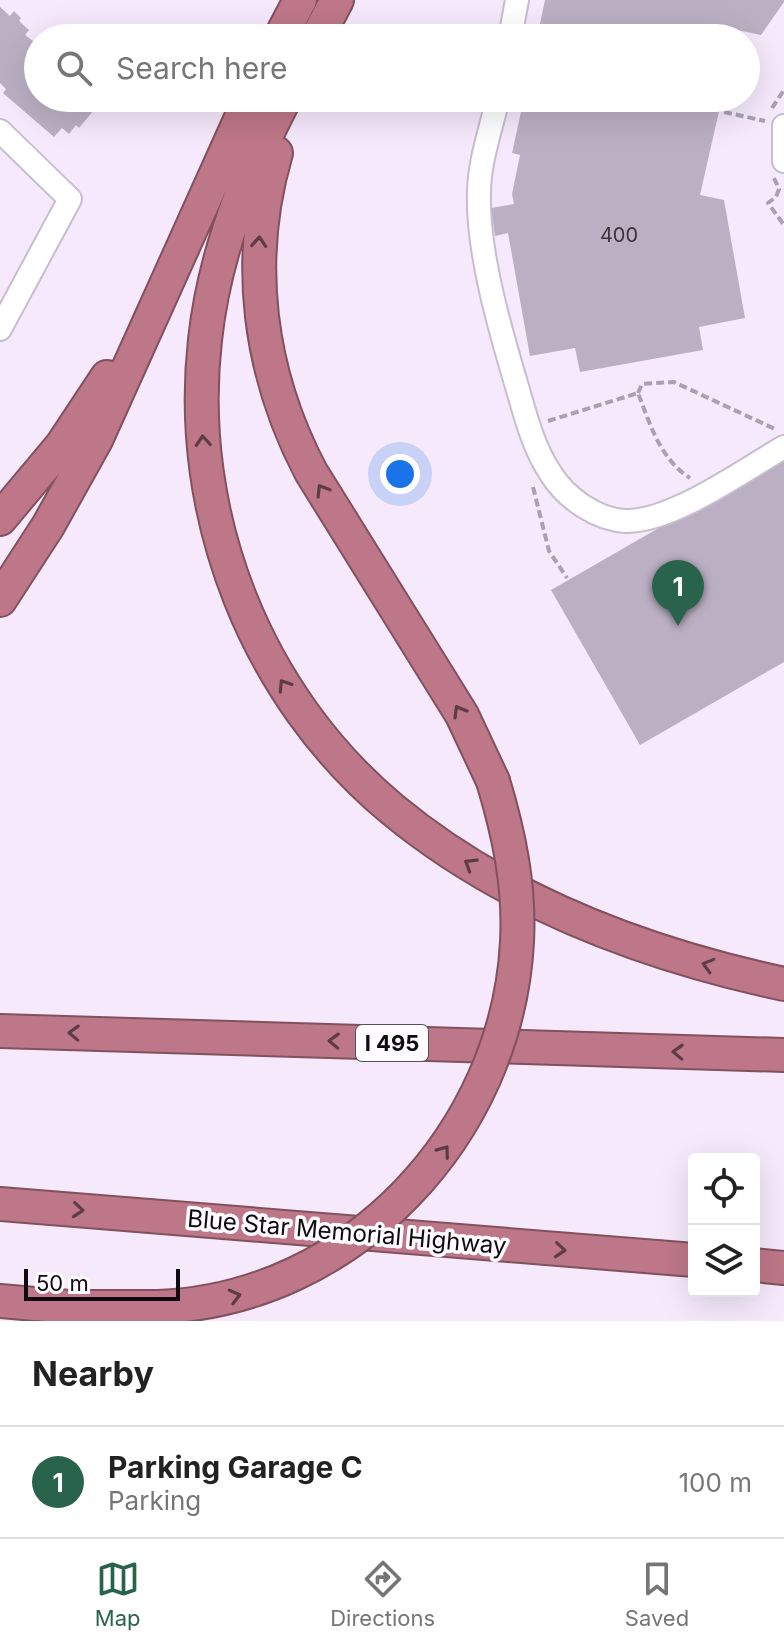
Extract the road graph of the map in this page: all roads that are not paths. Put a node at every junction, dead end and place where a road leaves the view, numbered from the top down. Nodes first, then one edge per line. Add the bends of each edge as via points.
1 (300, 0) edge
2 (338, 0) edge
3 (517, 0) edge
4 (287, 24) edge
5 (326, 24) edge
6 (513, 24) edge
7 (244, 112) edge
8 (278, 112) edge
9 (291, 112) edge
10 (495, 112) edge
11 (780, 124) edge
12 (0, 131) edge
13 (784, 161) edge
14 (207, 191) junction
15 (0, 329) edge
16 (783, 439) edge
17 (0, 519) edge
18 (0, 600) edge
19 (784, 984) edge
20 (0, 1031) edge
21 (784, 1055) edge
22 (0, 1204) edge
23 (688, 1260) edge
24 (760, 1266) edge
25 (784, 1268) edge
26 (0, 1301) edge

1 - 4 highway
2 - 5 highway
3 - 6 lane
7 - 14 highway
19 -> 8 highway via 619,936 522,894 460,858 390,807 348,767 304,714 267,657 218,534 204,453 201,390 208,314 225,241
26 -> 9 highway, bridge via 69,1307 205,1303 291,1277 325,1259 430,1171 477,1096 505,1020 518,921 514,866 493,781 462,715 311,472 273,380 261,313 259,235 270,173
10 - 16 lane via 479,183 479,208 500,325 529,428 557,482 606,517 656,517 711,488
11 - 13 lane
12 - 15 lane via 70,199
14 - 17 highway via 90,405
14 - 18 highway via 96,440
21 -> 20 highway, I 495
22 -> 23 highway, Blue Star Memorial Highway
24 - 25 highway

